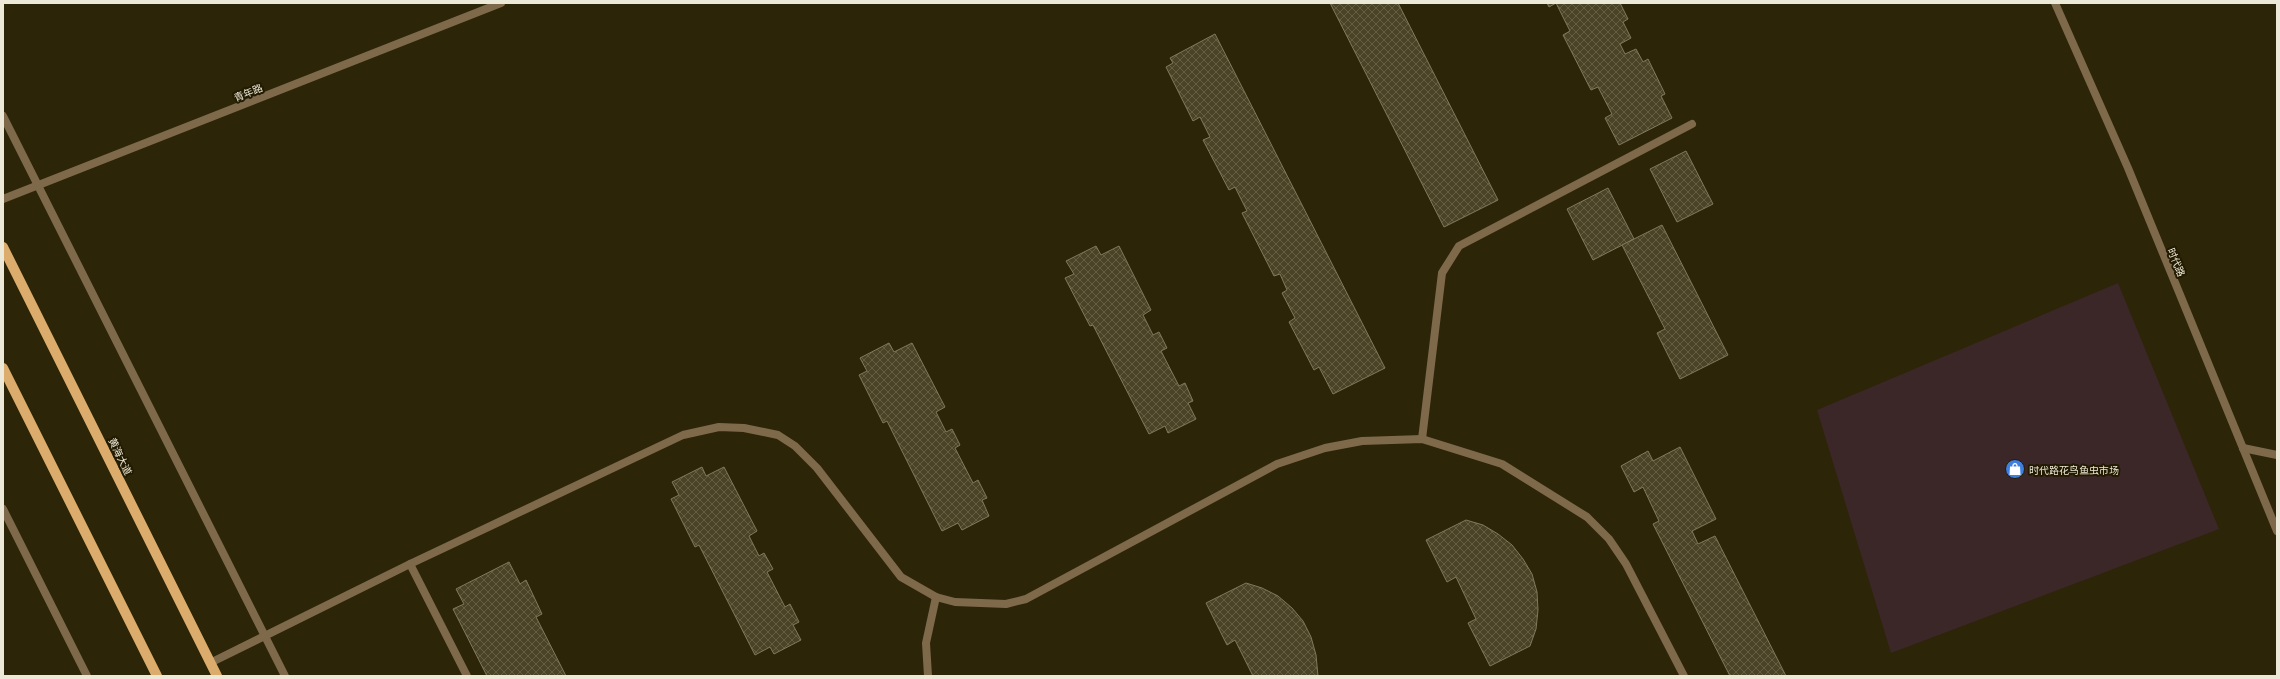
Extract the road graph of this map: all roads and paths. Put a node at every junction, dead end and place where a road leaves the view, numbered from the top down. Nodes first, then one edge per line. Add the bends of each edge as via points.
1 (501, 3) edge
2 (2055, 3) edge
3 (3, 116) edge
4 (1692, 124) dead end
5 (38, 186) junction
6 (3, 199) edge
7 (3, 247) edge
8 (3, 368) edge
9 (1422, 439) junction
10 (2243, 448) junction
11 (2277, 455) edge
12 (3, 509) edge
13 (2277, 531) edge
14 (410, 564) junction
15 (936, 597) junction
16 (264, 636) junction
17 (210, 663) junction
18 (87, 676) edge
19 (157, 676) edge
20 (217, 676) edge
21 (285, 676) edge
22 (467, 676) edge
23 (928, 676) edge
24 (1684, 676) edge

1 - 5 street, 青年路
2 - 10 street, 时代路 via 2128,168
3 - 5 street
4 - 9 street via 1459,246 1442,273
5 - 6 street, 青年路
5 - 16 street
7 - 17 main road, 黄海大道
8 - 19 main road
9 - 15 street via 1362,440 1325,448 1277,464 1026,599 1006,604 975,604
9 - 24 street via 1502,464 1587,518 1609,539 1626,564
10 - 11 street
10 - 13 street, 时代路
12 - 18 street
14 - 15 street via 684,435 719,427 744,428 778,435 795,446 817,468 901,577
14 - 16 street
14 - 22 street
15 - 23 street via 926,643
16 - 17 street
16 - 21 street
17 - 20 main road, 黄海大道

